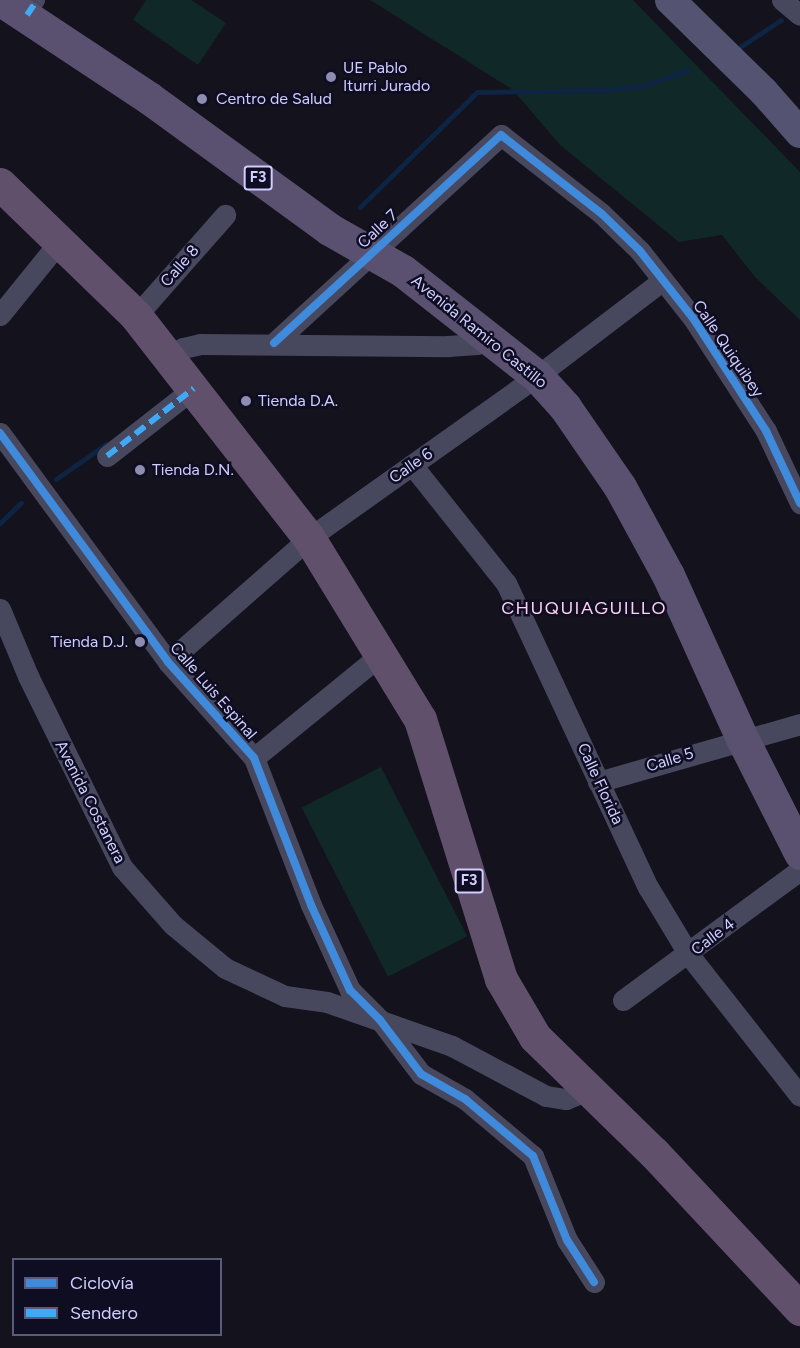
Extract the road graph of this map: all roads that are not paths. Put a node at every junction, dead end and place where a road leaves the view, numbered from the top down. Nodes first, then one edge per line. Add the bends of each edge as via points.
1 (670, 0) edge
2 (782, 0) edge
3 (22, 5) edge
4 (800, 14) edge
5 (800, 133) edge
6 (501, 135) joint
7 (0, 184) edge
8 (225, 215) dead end
9 (60, 241) junction
10 (371, 254) junction
11 (663, 280) junction
12 (0, 315) edge
13 (136, 316) junction
14 (491, 338) junction
15 (274, 343) junction
16 (169, 358) junction
17 (537, 376) junction
18 (194, 388) junction
19 (0, 433) edge
20 (107, 456) dead end
21 (412, 465) junction
22 (800, 502) edge
23 (309, 537) junction
24 (0, 609) edge
25 (380, 656) junction
26 (168, 662) junction
27 (800, 724) edge
28 (743, 740) junction
29 (254, 758) junction
30 (598, 782) junction
31 (800, 853) edge
32 (800, 870) edge
33 (689, 955) junction
34 (623, 1000) dead end
35 (380, 1020) junction
36 (587, 1090) junction
37 (800, 1096) edge
38 (594, 1282) dead end
39 (800, 1309) edge

1 - 5 main road
2 - 4 street
3 - 10 main road, Avenida Ramiro Castillo / F3 via 329,229
6 - 10 street, Calle 7
6 - 11 street, Calle Quiquibey via 602,214
7 - 9 highway, F3
8 - 13 street, Calle 8
9 - 12 street
9 - 13 highway, F3
10 - 14 main road, Avenida Ramiro Castillo / F3 via 403,271
10 - 15 street, Calle 7
11 - 17 street, Calle 6
11 - 22 street, Calle Quiquibey via 766,431
13 - 16 highway, F3
14 - 15 street via 477,344 448,346
14 - 17 main road, Avenida Ramiro Castillo / F3
15 - 16 street via 200,344 183,348
16 - 18 highway, F3
17 - 21 street, Calle 6
17 - 28 main road, Avenida Ramiro Castillo / F3 via 565,407 620,488 668,575
18 - 20 street
18 - 23 highway, F3
19 - 26 street, Calle Luis Espinal
21 - 23 street, Calle 6
21 - 30 street, Calle Florida via 506,583
23 - 25 highway, F3
23 - 26 street, Calle 6
24 - 35 street, Avenida Costanera via 27,676 122,867 173,925 225,968 261,987 327,1002
25 - 29 street
25 - 36 highway, F3 via 420,719 501,979 535,1037
26 - 29 street, Calle Luis Espinal
27 - 28 street, Calle 5
28 - 30 street, Calle 5
28 - 31 main road, Avenida Ramiro Castillo / F3
29 - 35 street, Calle Luis Espinal via 307,895 350,990
30 - 33 street, Calle Florida via 648,887
32 - 33 street, Calle 4
33 - 34 street, Calle 4
33 - 37 street, Calle Florida
35 - 36 street, Avenida Costanera via 452,1046 546,1096 566,1099
35 - 38 street, Calle Luis Espinal via 421,1074 465,1099 533,1156 567,1240
36 - 39 highway, F3 via 654,1153

